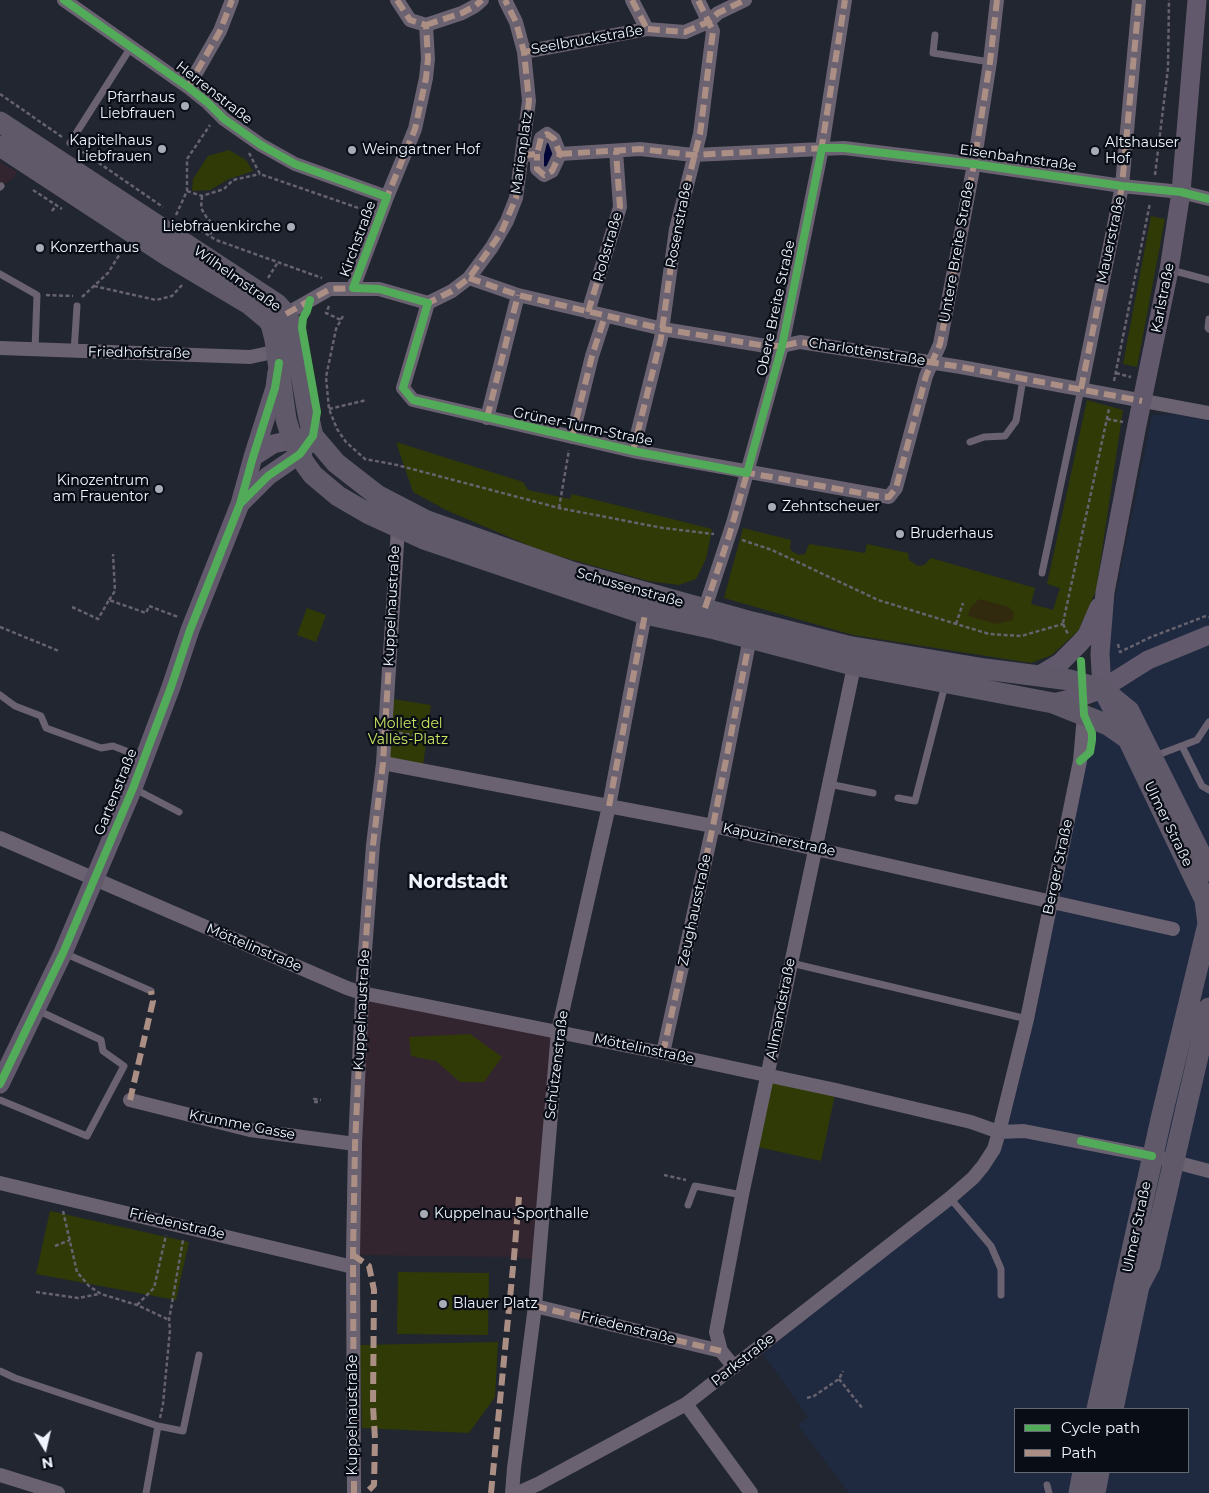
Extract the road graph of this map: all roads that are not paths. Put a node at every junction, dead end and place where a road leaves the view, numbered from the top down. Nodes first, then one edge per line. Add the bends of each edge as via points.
1 (64, 0) edge
2 (232, 0) edge
3 (397, 0) edge
4 (482, 0) edge
5 (505, 0) edge
6 (632, 0) edge
7 (698, 0) edge
8 (745, 0) edge
9 (845, 0) edge
10 (997, 0) edge
11 (1139, 0) edge
12 (1197, 0) edge
13 (708, 22) junction
14 (426, 25) junction
15 (647, 29) junction
16 (935, 35) dead end
17 (131, 46) junction
18 (524, 52) junction
19 (990, 62) junction
20 (188, 87) junction
21 (0, 122) edge
22 (70, 143) road end
23 (0, 146) edge
24 (822, 148) junction
25 (616, 151) junction
26 (560, 154) junction
27 (530, 155) junction
28 (693, 155) junction
29 (974, 164) junction
30 (1122, 186) junction
31 (1181, 192) junction
32 (387, 197) junction
33 (1209, 199) edge
34 (1169, 270) junction
35 (0, 274) edge
36 (469, 278) junction
37 (1209, 280) edge
38 (353, 288) junction
39 (518, 295) junction
40 (428, 303) junction
41 (77, 306) road end
42 (588, 312) junction
43 (605, 316) junction
44 (278, 319) junction
45 (1209, 319) edge
46 (662, 329) junction
47 (1209, 329) edge
48 (782, 346) junction
49 (0, 348) edge
50 (35, 350) junction
51 (74, 352) junction
52 (278, 357) junction
53 (932, 362) junction
54 (1024, 379) junction
55 (1081, 389) junction
56 (1142, 401) junction
57 (1209, 413) edge
58 (487, 418) junction
59 (314, 436) junction
60 (572, 437) junction
61 (970, 442) dead end
62 (296, 446) junction
63 (633, 451) junction
64 (253, 457) junction
65 (747, 472) junction
66 (889, 497) joint
67 (240, 504) junction
68 (398, 528) junction
69 (1042, 573) dead end
70 (1105, 592) junction
71 (704, 608) junction
72 (644, 619) junction
73 (715, 629) junction
74 (1209, 635) edge
75 (748, 648) dead end
76 (856, 656) junction
77 (1038, 676) junction
78 (945, 682) junction
79 (1102, 689) junction
80 (0, 695) edge
81 (1053, 703) junction
82 (1084, 715) junction
83 (1209, 722) edge
84 (1128, 739) junction
85 (1182, 746) junction
86 (1152, 757) junction
87 (144, 758) junction
88 (383, 763) junction
89 (829, 784) junction
90 (133, 788) junction
91 (1209, 790) edge
92 (873, 793) dead end
93 (898, 798) dead end
94 (609, 806) junction
95 (179, 812) dead end
96 (713, 826) junction
97 (0, 838) edge
98 (815, 848) junction
99 (1209, 871) edge
100 (94, 879) junction
101 (1051, 902) junction
102 (1173, 928) dead end
103 (64, 953) junction
104 (791, 963) junction
105 (151, 992) dead end
106 (362, 993) junction
107 (1209, 1008) edge
108 (37, 1009) junction
109 (1027, 1019) junction
110 (558, 1031) junction
111 (663, 1053) junction
112 (2, 1075) edge
113 (768, 1076) junction
114 (0, 1100) edge
115 (130, 1100) dead end
116 (999, 1132) junction
117 (355, 1144) junction
118 (1152, 1156) junction
119 (1173, 1162) junction
120 (1209, 1171) edge
121 (0, 1183) edge
122 (742, 1195) junction
123 (950, 1198) junction
124 (688, 1205) dead end
125 (353, 1267) junction
126 (1001, 1295) dead end
127 (1129, 1298) junction
128 (535, 1306) junction
129 (1124, 1322) junction
130 (721, 1351) junction
131 (199, 1355) dead end
132 (734, 1367) junction
133 (0, 1371) edge
134 (686, 1404) junction
135 (1097, 1408) edge
136 (1113, 1408) edge
137 (158, 1426) junction
138 (1083, 1473) edge
139 (1099, 1473) edge
140 (0, 1475) edge
141 (58, 1493) edge
142 (146, 1493) edge
143 (354, 1493) edge
144 (512, 1493) edge
145 (518, 1493) edge
146 (750, 1493) edge
147 (1078, 1493) edge
148 (1095, 1493) edge

1 - 17 street, Herrenstraße
2 - 20 street via 220,31
3 - 14 street via 410,20
4 - 14 street via 462,13
5 - 18 street, Marienplatz via 516,22
6 - 15 street
7 - 13 street, Rosenstraße
8 - 13 street, Seelbruckstraße via 718,13
9 - 24 street, Obere Breite Straße
10 - 19 street, Untere Breite Straße
11 - 30 street, Mauerstraße
12 - 31 main road, Karlstraße
13 - 15 street, Seelbruckstraße via 685,32
13 - 28 street, Rosenstraße via 713,31 700,134
14 - 32 street, Kirchstraße via 426,78 415,129
15 - 18 street, Seelbruckstraße
16 - 19 lane via 933,53
17 - 20 street, Herrenstraße
17 - 22 lane
18 - 27 street, Marienplatz
19 - 29 street, Untere Breite Straße
20 - 32 street, Herrenstraße via 224,119 295,164
21 - 44 main road, Wilhelmstraße via 260,291 277,304
23 - 44 main road, Wilhelmstraße via 168,256 249,304 267,319
24 - 28 street, Eisenbahnstraße
24 - 29 street, Eisenbahnstraße
24 - 48 street, Obere Breite Straße
25 - 26 street, Eisenbahnstraße
25 - 28 street, Eisenbahnstraße via 640,149
25 - 42 street, Roßstraße via 620,207
26 - 27 street via 552,170 544,175
26 - 27 street via 554,139 547,134
27 - 36 street, Marienplatz via 507,221
28 - 46 street, Rosenstraße via 676,229
29 - 30 street, Eisenbahnstraße
29 - 53 street, Untere Breite Straße via 940,344
30 - 31 street, Eisenbahnstraße
30 - 55 street, Mauerstraße
31 - 33 street, Eisenbahnstraße
31 - 34 main road, Karlstraße
32 - 38 street, Kirchstraße
34 - 37 lane
34 - 56 main road, Karlstraße
35 - 50 lane via 37,295
36 - 39 street, Charlottenstraße
36 - 40 street, Marienplatz
38 - 40 street via 379,289
38 - 44 street via 330,289
39 - 42 street, Charlottenstraße
39 - 58 street
40 - 58 street, Grüner-Turm-Straße via 403,388 413,400
41 - 51 lane
42 - 43 street, Charlottenstraße
43 - 46 street, Charlottenstraße
43 - 60 street
44 - 52 main road, Schussenstraße
44 - 59 main road, Schussenstraße via 293,329
45 - 47 lane
46 - 48 street, Charlottenstraße
46 - 63 street, Rosenstraße
48 - 53 street, Charlottenstraße via 800,342
48 - 65 street, Obere Breite Straße
49 - 50 street, Friedhofstraße
50 - 51 street, Friedhofstraße
51 - 52 street, Friedhofstraße
52 - 62 main road, Schussenstraße via 286,419
52 - 64 main road via 275,388
53 - 54 street, Charlottenstraße
53 - 66 street, Untere Breite Straße via 896,488
54 - 55 street, Charlottenstraße
54 - 61 lane via 1016,422 1005,436 984,437
55 - 56 street, Charlottenstraße
55 - 69 lane
56 - 57 street, Charlottenstraße
56 - 70 main road, Karlstraße
58 - 60 street, Grüner-Turm-Straße
59 - 62 main road, Gartenstraße
59 - 71 main road, Schussenstraße via 336,463 359,482 427,521 569,571
60 - 63 street, Grüner-Turm-Straße
62 - 64 main road, Gartenstraße via 273,444
62 - 67 main road, Gartenstraße
62 - 68 main road, Schussenstraße via 313,475 338,496
63 - 65 street, Grüner-Turm-Straße
64 - 67 main road, Gartenstraße
65 - 66 street, Grüner-Turm-Straße
65 - 71 street, Obere Breite Straße
67 - 87 main road, Gartenstraße
68 - 72 main road, Schussenstraße
68 - 88 street, Kuppelnaustraße
70 - 77 main road, Karlstraße via 1087,635 1060,663
70 - 79 main road, Karlstraße via 1100,654
71 - 73 street
71 - 76 main road, Schussenstraße
72 - 73 main road, Schussenstraße
72 - 94 street, Schützenstraße
73 - 76 main road, Schussenstraße
74 - 79 main road, Schussenstraße via 1148,660
75 - 96 street, Zeughausstraße
76 - 77 main road, Schussenstraße
76 - 78 main road, Schussenstraße
76 - 89 street, Allmandstraße
77 - 79 main road, Schussenstraße via 1076,681
78 - 81 main road, Schussenstraße
78 - 93 lane via 915,801
79 - 81 main road, Schussenstraße
79 - 84 main road, Ulmer Straße
79 - 86 main road, Ulmer Straße via 1129,711
80 - 87 lane via 15,706 41,716 46,728 101,748 113,746
81 - 82 main road, Schussenstraße
82 - 84 main road, Schussenstraße via 1108,725
82 - 101 street, Berger Straße via 1080,761
83 - 85 lane via 1197,740
84 - 118 main road, Ulmer Straße via 1205,900 1208,924
85 - 86 lane
85 - 91 lane via 1202,786
86 - 99 main road, Ulmer Straße
87 - 90 main road, Gartenstraße
88 - 94 street, Kapuzinerstraße
88 - 106 street, Kuppelnaustraße via 373,845
89 - 92 lane
89 - 98 street, Allmandstraße
90 - 95 lane
90 - 100 main road, Gartenstraße
94 - 96 street, Kapuzinerstraße
94 - 110 street, Schützenstraße
96 - 98 street, Kapuzinerstraße
96 - 111 street, Zeughausstraße
97 - 100 street, Möttelinstraße
98 - 101 street, Kapuzinerstraße
98 - 104 street, Allmandstraße
100 - 103 main road, Gartenstraße
100 - 106 street, Möttelinstraße
101 - 102 street, Kapuzinerstraße
101 - 109 street, Berger Straße
103 - 105 lane
103 - 108 main road, Gartenstraße
104 - 109 lane
104 - 113 street, Allmandstraße
106 - 110 street, Möttelinstraße
106 - 117 street, Kuppelnaustraße
107 - 119 main road, Ulmer Straße
108 - 112 main road, Gartenstraße
108 - 114 lane via 101,1040 103,1051 124,1066 86,1136
109 - 116 street, Berger Straße
110 - 111 street, Möttelinstraße
110 - 128 street, Schützenstraße
111 - 113 street, Möttelinstraße
113 - 116 street, Möttelinstraße via 970,1122
113 - 122 street, Allmandstraße
115 - 117 street, Krumme Gasse via 250,1130
116 - 118 street, Möttelinstraße via 1024,1131
116 - 123 street, Parkstraße via 994,1149 983,1166
117 - 125 street, Kuppelnaustraße
118 - 119 street, Möttelinstraße
118 - 127 main road, Ulmer Straße
119 - 120 street, Möttelinstraße
119 - 127 main road, Ulmer Straße via 1150,1265
121 - 125 street, Friedenstraße
122 - 124 lane via 695,1186
122 - 130 street, Allmandstraße via 716,1332
123 - 126 lane via 991,1246 1001,1269
123 - 132 street, Parkstraße
125 - 143 street, Kuppelnaustraße
127 - 129 main road, Ulmer Straße
128 - 130 street, Friedenstraße
128 - 144 street, Schützenstraße
129 - 135 main road
129 - 136 main road
130 - 132 street, Allmandstraße
131 - 137 lane via 183,1431
132 - 134 street, Parkstraße
133 - 137 lane
134 - 145 street, Parkstraße
134 - 146 street
137 - 142 lane
138 - 147 main road
139 - 148 main road
140 - 141 street

